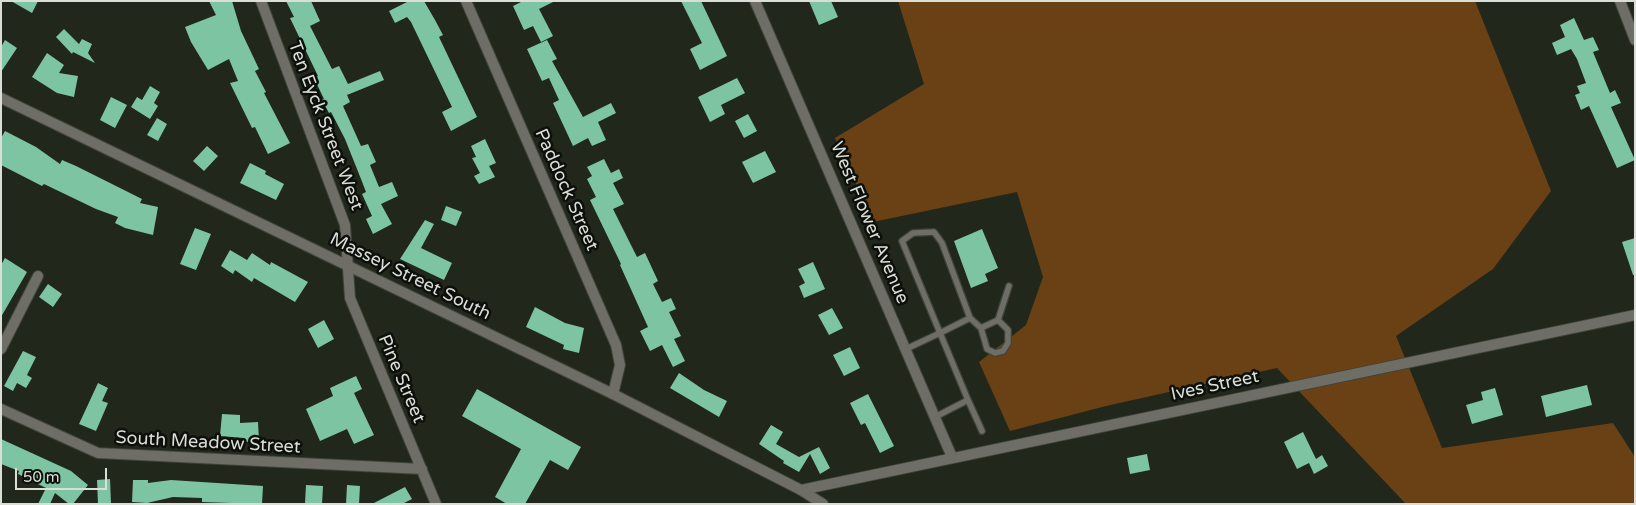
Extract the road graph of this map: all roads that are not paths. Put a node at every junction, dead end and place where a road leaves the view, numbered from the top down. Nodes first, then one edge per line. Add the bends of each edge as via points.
1 (261, 1) edge
2 (466, 1) edge
3 (755, 1) edge
4 (1620, 1) edge
5 (1635, 40) edge
6 (1, 98) edge
7 (347, 265) junction
8 (38, 276) dead end
9 (1010, 286) dead end
10 (1635, 315) edge
11 (970, 318) junction
12 (998, 320) junction
13 (981, 328) junction
14 (940, 333) junction
15 (1, 349) edge
16 (906, 349) junction
17 (613, 394) junction
18 (968, 400) junction
19 (1, 409) edge
20 (935, 416) junction
21 (982, 431) dead end
22 (952, 457) junction
23 (422, 470) junction
24 (801, 490) junction
25 (436, 504) edge
26 (823, 504) edge

1 - 7 street, Ten Eyck Street West via 345,225
2 - 17 street, Paddock Street via 616,345 620,365
3 - 16 street, West Flower Avenue
4 - 5 street
6 - 7 street, Massey Street South
7 - 17 street, Massey Street South
7 - 23 street, Pine Street via 350,298 359,323
8 - 15 street
9 - 12 lane
10 - 22 street, Ives Street
11 - 13 lane
11 - 14 lane
11 - 14 lane via 942,243 934,232 913,232 902,241
12 - 13 lane
12 - 13 lane via 1008,330 1008,343 1003,351 995,353 987,349
14 - 16 lane
14 - 18 lane
16 - 20 street, West Flower Avenue
17 - 24 street, Massey Street South
18 - 20 lane
18 - 21 lane
19 - 23 street, South Meadow Street via 98,453
20 - 22 street, West Flower Avenue
22 - 24 street, Ives Street
23 - 25 street, Pine Street
24 - 26 street, Massey Street South

